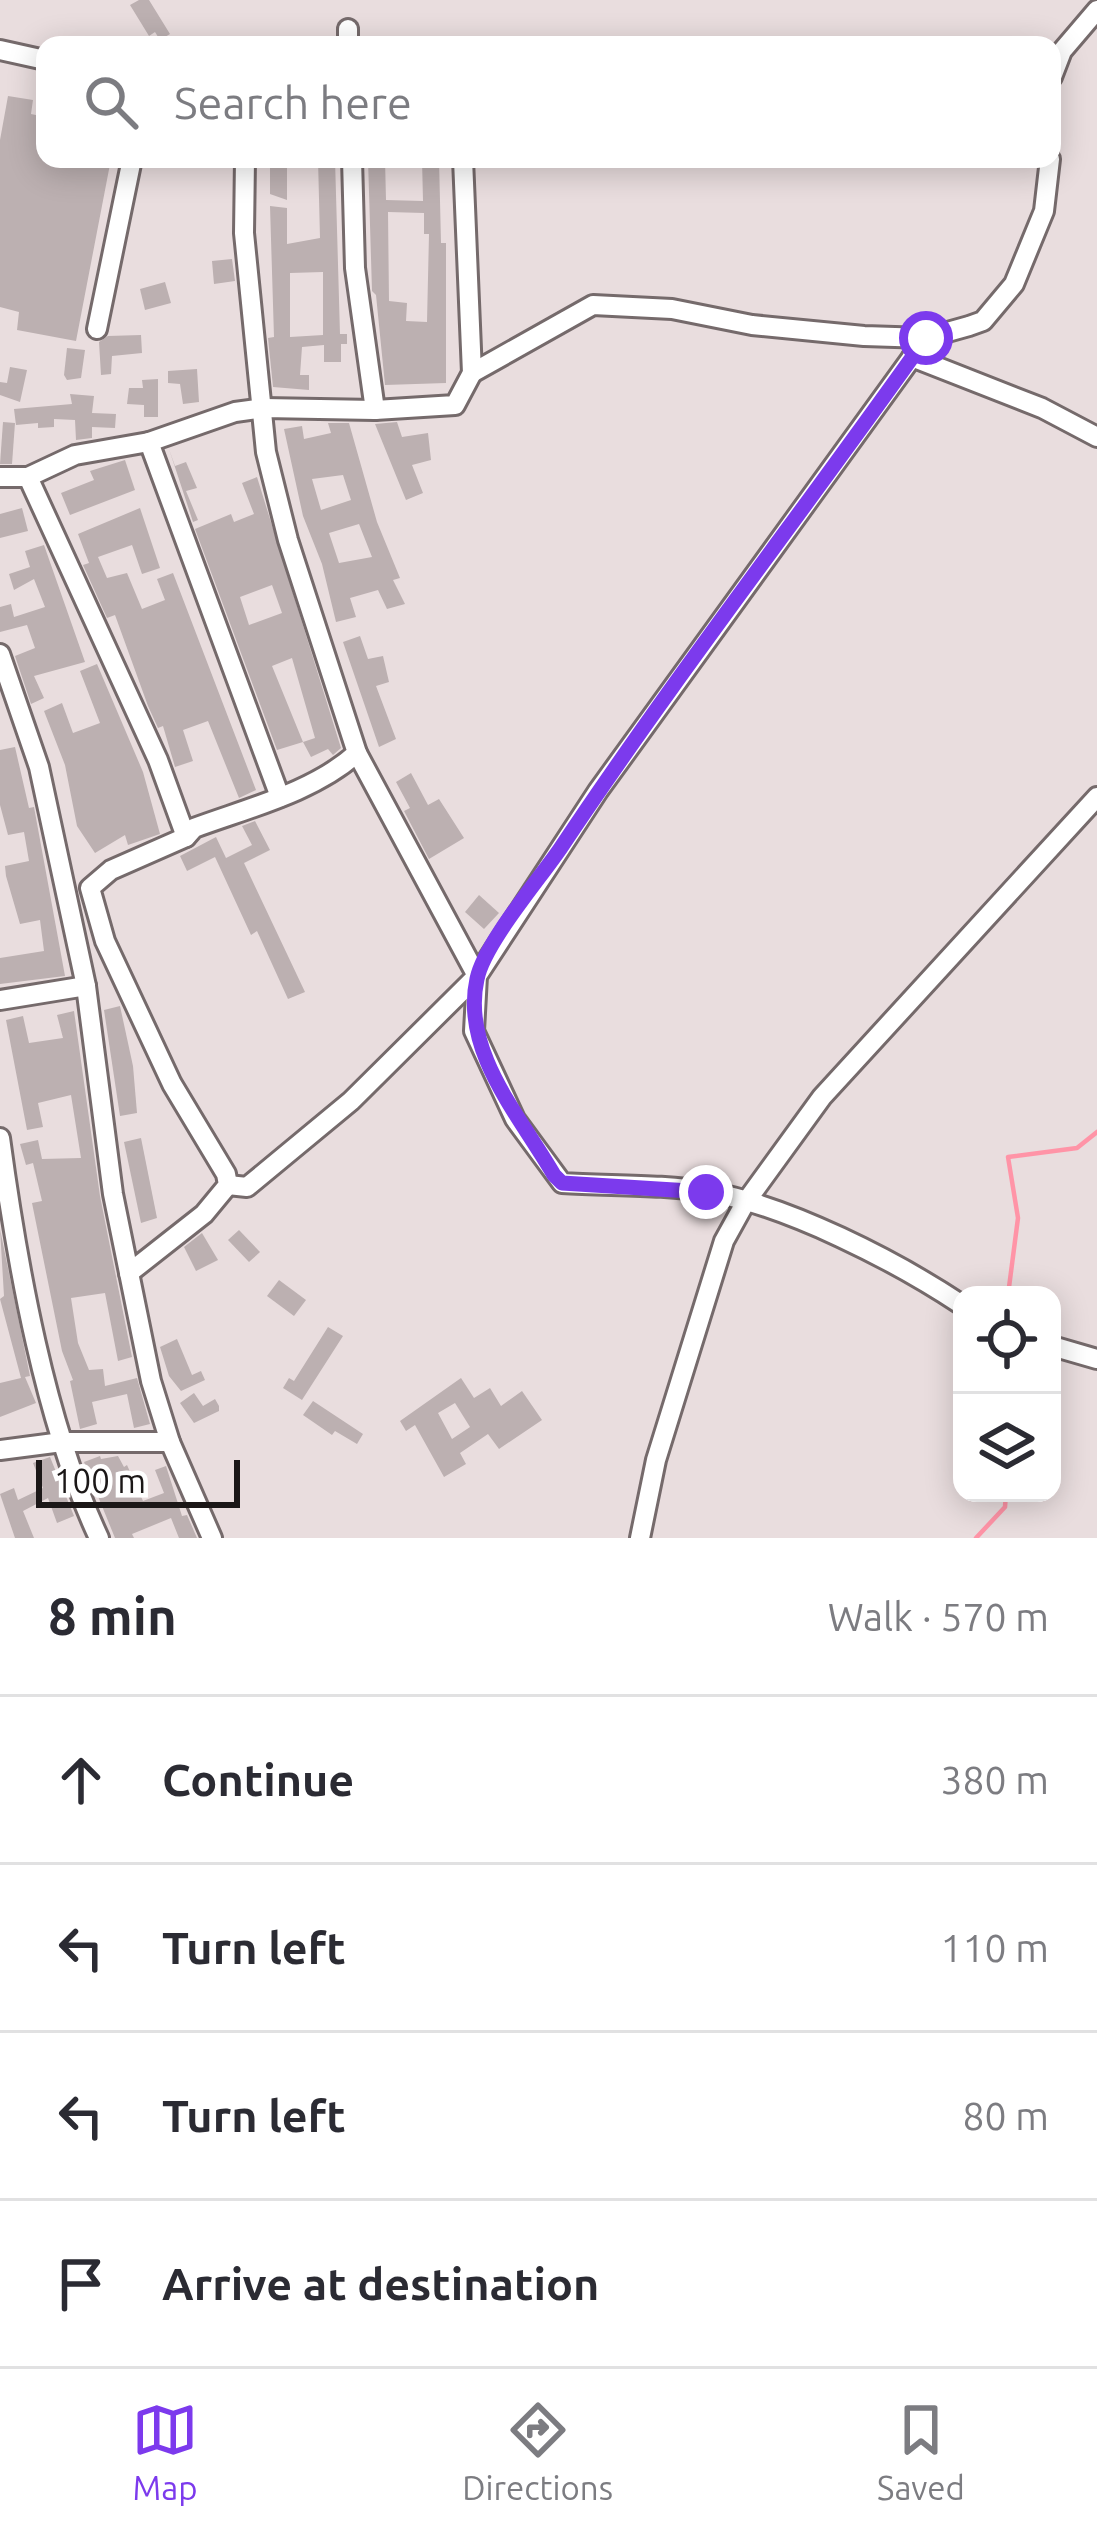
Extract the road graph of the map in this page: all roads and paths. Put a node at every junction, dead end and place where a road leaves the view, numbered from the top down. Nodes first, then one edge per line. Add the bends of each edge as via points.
1 (1097, 10) edge
2 (0, 50) edge
3 (1061, 54) edge
4 (36, 58) edge
5 (131, 168) edge
6 (245, 168) edge
7 (352, 168) edge
8 (463, 168) edge
9 (1049, 168) edge
10 (97, 329) dead end
11 (926, 338) junction
12 (912, 357) junction
13 (472, 373) junction
14 (264, 408) junction
15 (375, 410) junction
16 (1097, 437) edge
17 (149, 442) junction
18 (0, 477) edge
19 (28, 477) junction
20 (0, 654) edge
21 (358, 753) junction
22 (280, 796) junction
23 (1097, 797) edge
24 (186, 837) junction
25 (477, 976) junction
26 (86, 986) junction
27 (0, 1000) edge
28 (0, 1138) edge
29 (228, 1185) junction
30 (745, 1203) junction
31 (129, 1273) junction
32 (953, 1300) edge
33 (1061, 1349) edge
34 (1097, 1359) edge
35 (62, 1442) junction
36 (170, 1442) junction
37 (0, 1450) edge
38 (99, 1538) edge
39 (212, 1538) edge
40 (640, 1538) edge

1 - 3 street
2 - 4 street
5 - 10 street
6 - 14 street via 244,233
7 - 15 street via 355,268
8 - 13 street
9 - 11 street via 1043,211 1014,284 982,321
11 - 12 street
11 - 13 street via 593,304
12 - 16 street
12 - 25 street via 609,775
13 - 15 street via 455,405
14 - 15 street
14 - 17 street
14 - 21 street via 266,452 289,541
17 - 19 street via 75,455
17 - 22 street
18 - 19 street
19 - 24 street
20 - 26 street via 39,767
21 - 22 street
21 - 25 street
22 - 24 street
23 - 30 street via 822,1096
24 - 29 street via 95,880 91,901 172,1084
25 - 29 street via 351,1101 247,1187
25 - 30 street via 474,1031 515,1119 562,1183 706,1192
26 - 27 street
26 - 31 street
28 - 35 street
29 - 31 street
30 - 32 street via 822,1228
30 - 40 street via 724,1241
31 - 36 street
33 - 34 street
35 - 36 street
35 - 37 street
35 - 38 street
36 - 39 street

